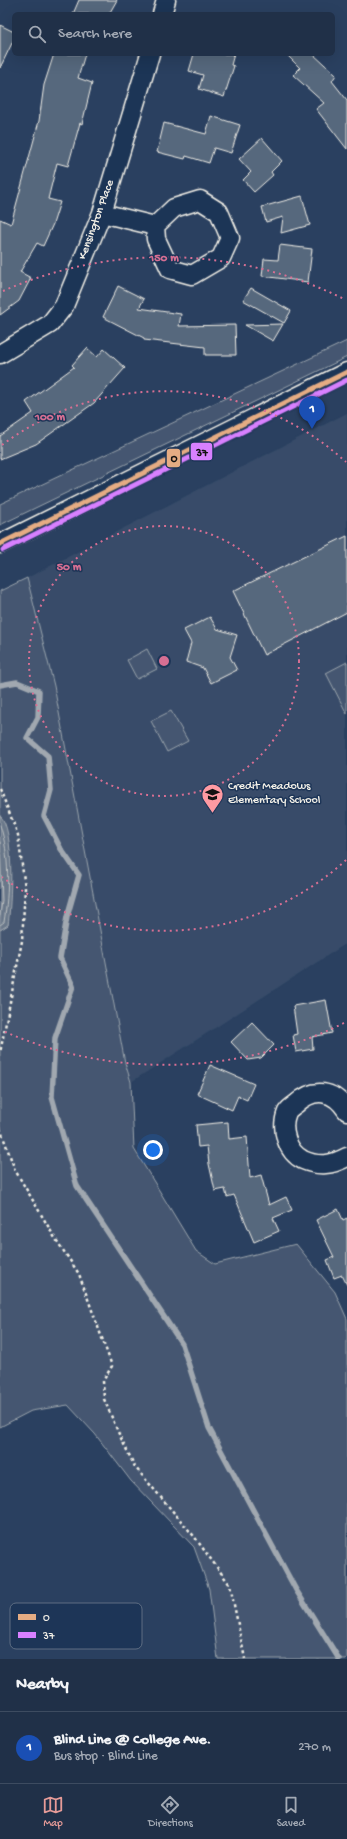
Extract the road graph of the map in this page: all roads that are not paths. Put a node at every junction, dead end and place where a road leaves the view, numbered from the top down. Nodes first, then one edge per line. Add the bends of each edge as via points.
1 (166, 0) edge
2 (163, 12) edge
3 (149, 56) edge
4 (102, 213) junction
5 (155, 226) junction
6 (0, 354) edge
7 (347, 372) edge
8 (0, 544) edge
9 (347, 1111) edge
10 (347, 1157) edge

1 - 2 street
3 - 4 street, Kensington Place
4 - 5 street
4 - 6 street, Kensington Place via 64,306 50,324
5 - 5 street via 156,239 170,269 192,275 221,258 230,238 219,212 200,200 174,208
7 - 8 street
9 - 10 street via 341,1101 331,1094 316,1093 300,1100 287,1111 284,1129 288,1145 297,1157 323,1165

